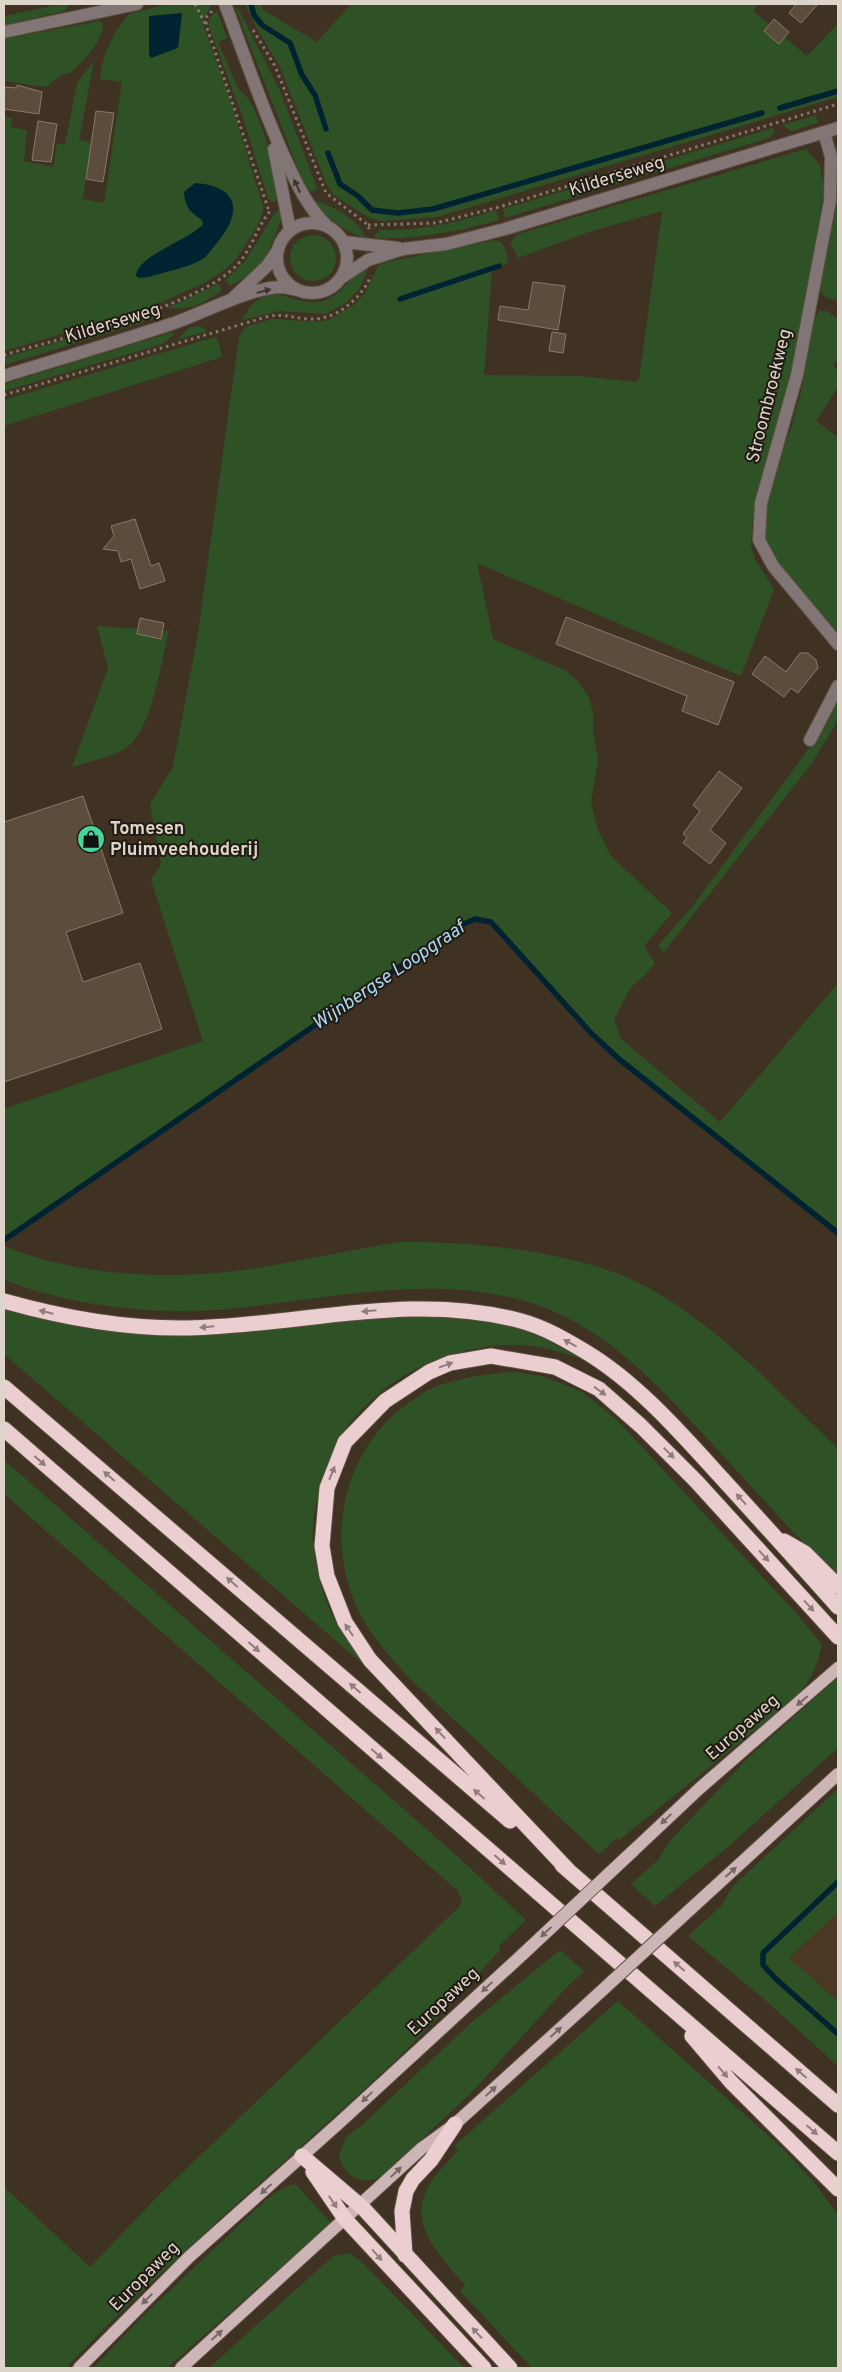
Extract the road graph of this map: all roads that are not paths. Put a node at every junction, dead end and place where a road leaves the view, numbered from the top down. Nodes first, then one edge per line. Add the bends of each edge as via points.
1 (137, 4) edge
2 (225, 4) edge
3 (4, 32) edge
4 (268, 120) junction
5 (838, 128) edge
6 (824, 132) junction
7 (326, 225) junction
8 (290, 230) junction
9 (344, 242) junction
10 (278, 250) junction
11 (374, 252) junction
12 (341, 278) junction
13 (298, 290) junction
14 (231, 300) junction
15 (4, 376) edge
16 (838, 644) edge
17 (838, 686) edge
18 (810, 740) dead end
19 (4, 1301) edge
20 (4, 1386) edge
21 (4, 1429) edge
22 (774, 1535) junction
23 (838, 1586) edge
24 (838, 1607) edge
25 (838, 1637) edge
26 (838, 1668) edge
27 (838, 1774) edge
28 (569, 1871) junction
29 (656, 1996) junction
30 (838, 2105) edge
31 (455, 2124) junction
32 (838, 2153) edge
33 (302, 2156) junction
34 (838, 2189) edge
35 (360, 2206) junction
36 (345, 2219) junction
37 (405, 2255) junction
38 (80, 2368) edge
39 (181, 2368) edge
40 (484, 2368) edge
41 (510, 2368) edge

1 - 3 street
2 - 4 street
7 -> 4 street via 304,199
4 - 8 street
5 - 6 street, Kilderseweg
6 - 11 street, Kilderseweg via 505,229 446,244
6 - 16 street, Stroombroekweg via 831,157 830,201 797,375 761,504 759,540 773,566
7 - 8 street via 307,223
7 - 9 street
8 - 10 street
9 - 11 street, Kilderseweg
9 - 12 street via 348,255
10 - 13 street via 281,274
10 - 14 street, Kilderseweg via 267,266
11 - 12 street
12 - 13 street via 322,292
14 -> 13 street, Kilderseweg via 280,287
14 - 15 street, Kilderseweg via 167,326
17 - 18 street
22 -> 19 highway via 675,1427 624,1380 588,1353 551,1332 522,1321 467,1311 417,1307 190,1328 140,1327 100,1323
28 -> 20 highway
21 -> 29 highway
22 - 23 highway via 806,1553
22 - 24 highway
28 -> 25 highway via 370,1660 345,1622 327,1576 322,1546 327,1488 345,1442 385,1401 428,1372 450,1363 490,1356 555,1367 599,1389 696,1481
26 -> 33 main road, Europaweg, bridge via 700,1788
31 -> 27 main road, bridge
30 -> 28 highway
29 -> 32 highway
29 -> 34 highway via 731,2082
35 -> 31 main road via 422,2148
31 - 37 highway via 406,2191 402,2211
33 - 35 highway
33 -> 36 highway
33 -> 38 main road, Europaweg via 188,2257
35 - 36 main road
35 - 37 highway
39 -> 36 main road
36 -> 40 highway
41 -> 37 highway

